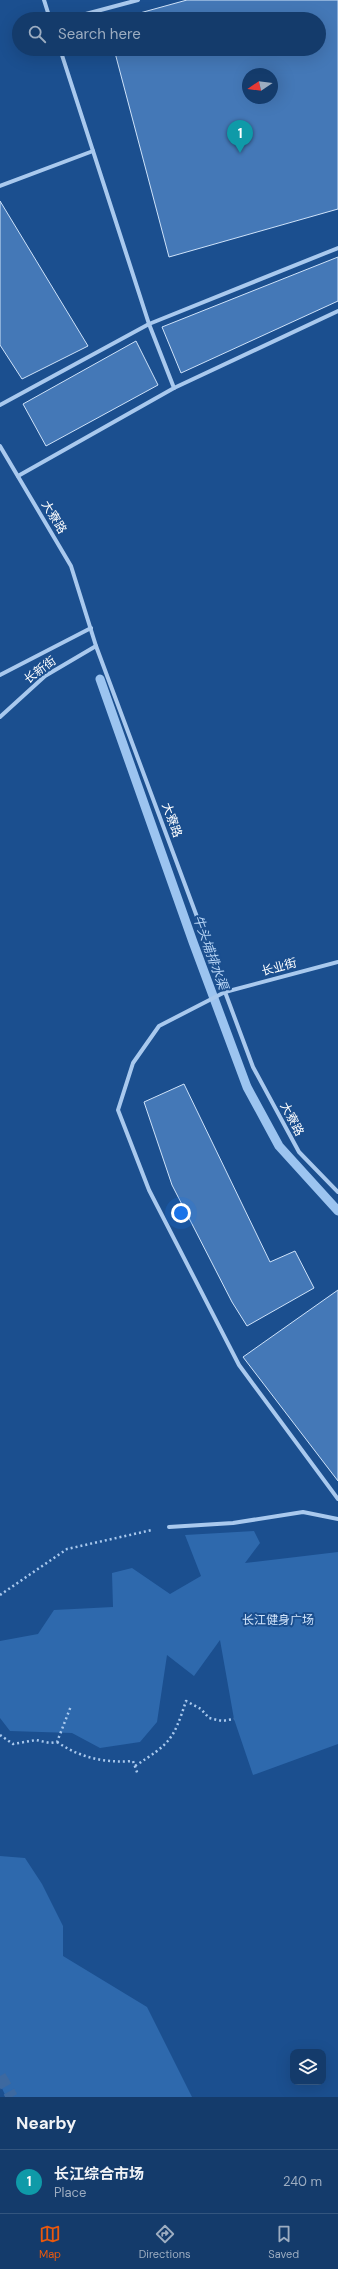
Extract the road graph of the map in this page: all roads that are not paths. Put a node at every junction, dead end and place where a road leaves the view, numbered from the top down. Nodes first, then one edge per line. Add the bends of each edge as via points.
1 (44, 0) edge
2 (138, 0) edge
3 (48, 12) edge
4 (93, 12) edge
5 (62, 56) edge
6 (93, 151) junction
7 (0, 186) edge
8 (338, 248) edge
9 (338, 311) edge
10 (149, 324) junction
11 (174, 388) junction
12 (0, 405) edge
13 (0, 446) edge
14 (18, 476) junction
15 (91, 628) junction
16 (96, 646) junction
17 (0, 675) edge
18 (0, 717) edge
19 (338, 962) edge
20 (224, 992) junction
21 (338, 1192) edge
22 (338, 1499) edge
23 (338, 1519) edge
24 (169, 1527) road end

1 - 3 street
2 - 4 street
5 - 6 street
6 - 7 street
6 - 10 street
8 - 10 street
9 - 11 street
10 - 11 street
10 - 12 street
11 - 14 street
13 - 14 street, 大寮路
14 - 15 street, 大寮路 via 71,566
15 - 16 street, 大寮路
15 - 17 street
16 - 18 street, 长新街 via 45,676
16 - 20 street, 大寮路
19 - 20 street, 长业街
20 - 21 street, 大寮路 via 253,1067 299,1152
20 - 22 street, 长业街 via 158,1026 133,1063 118,1110 149,1190 239,1365
23 - 24 street via 303,1512 233,1523

